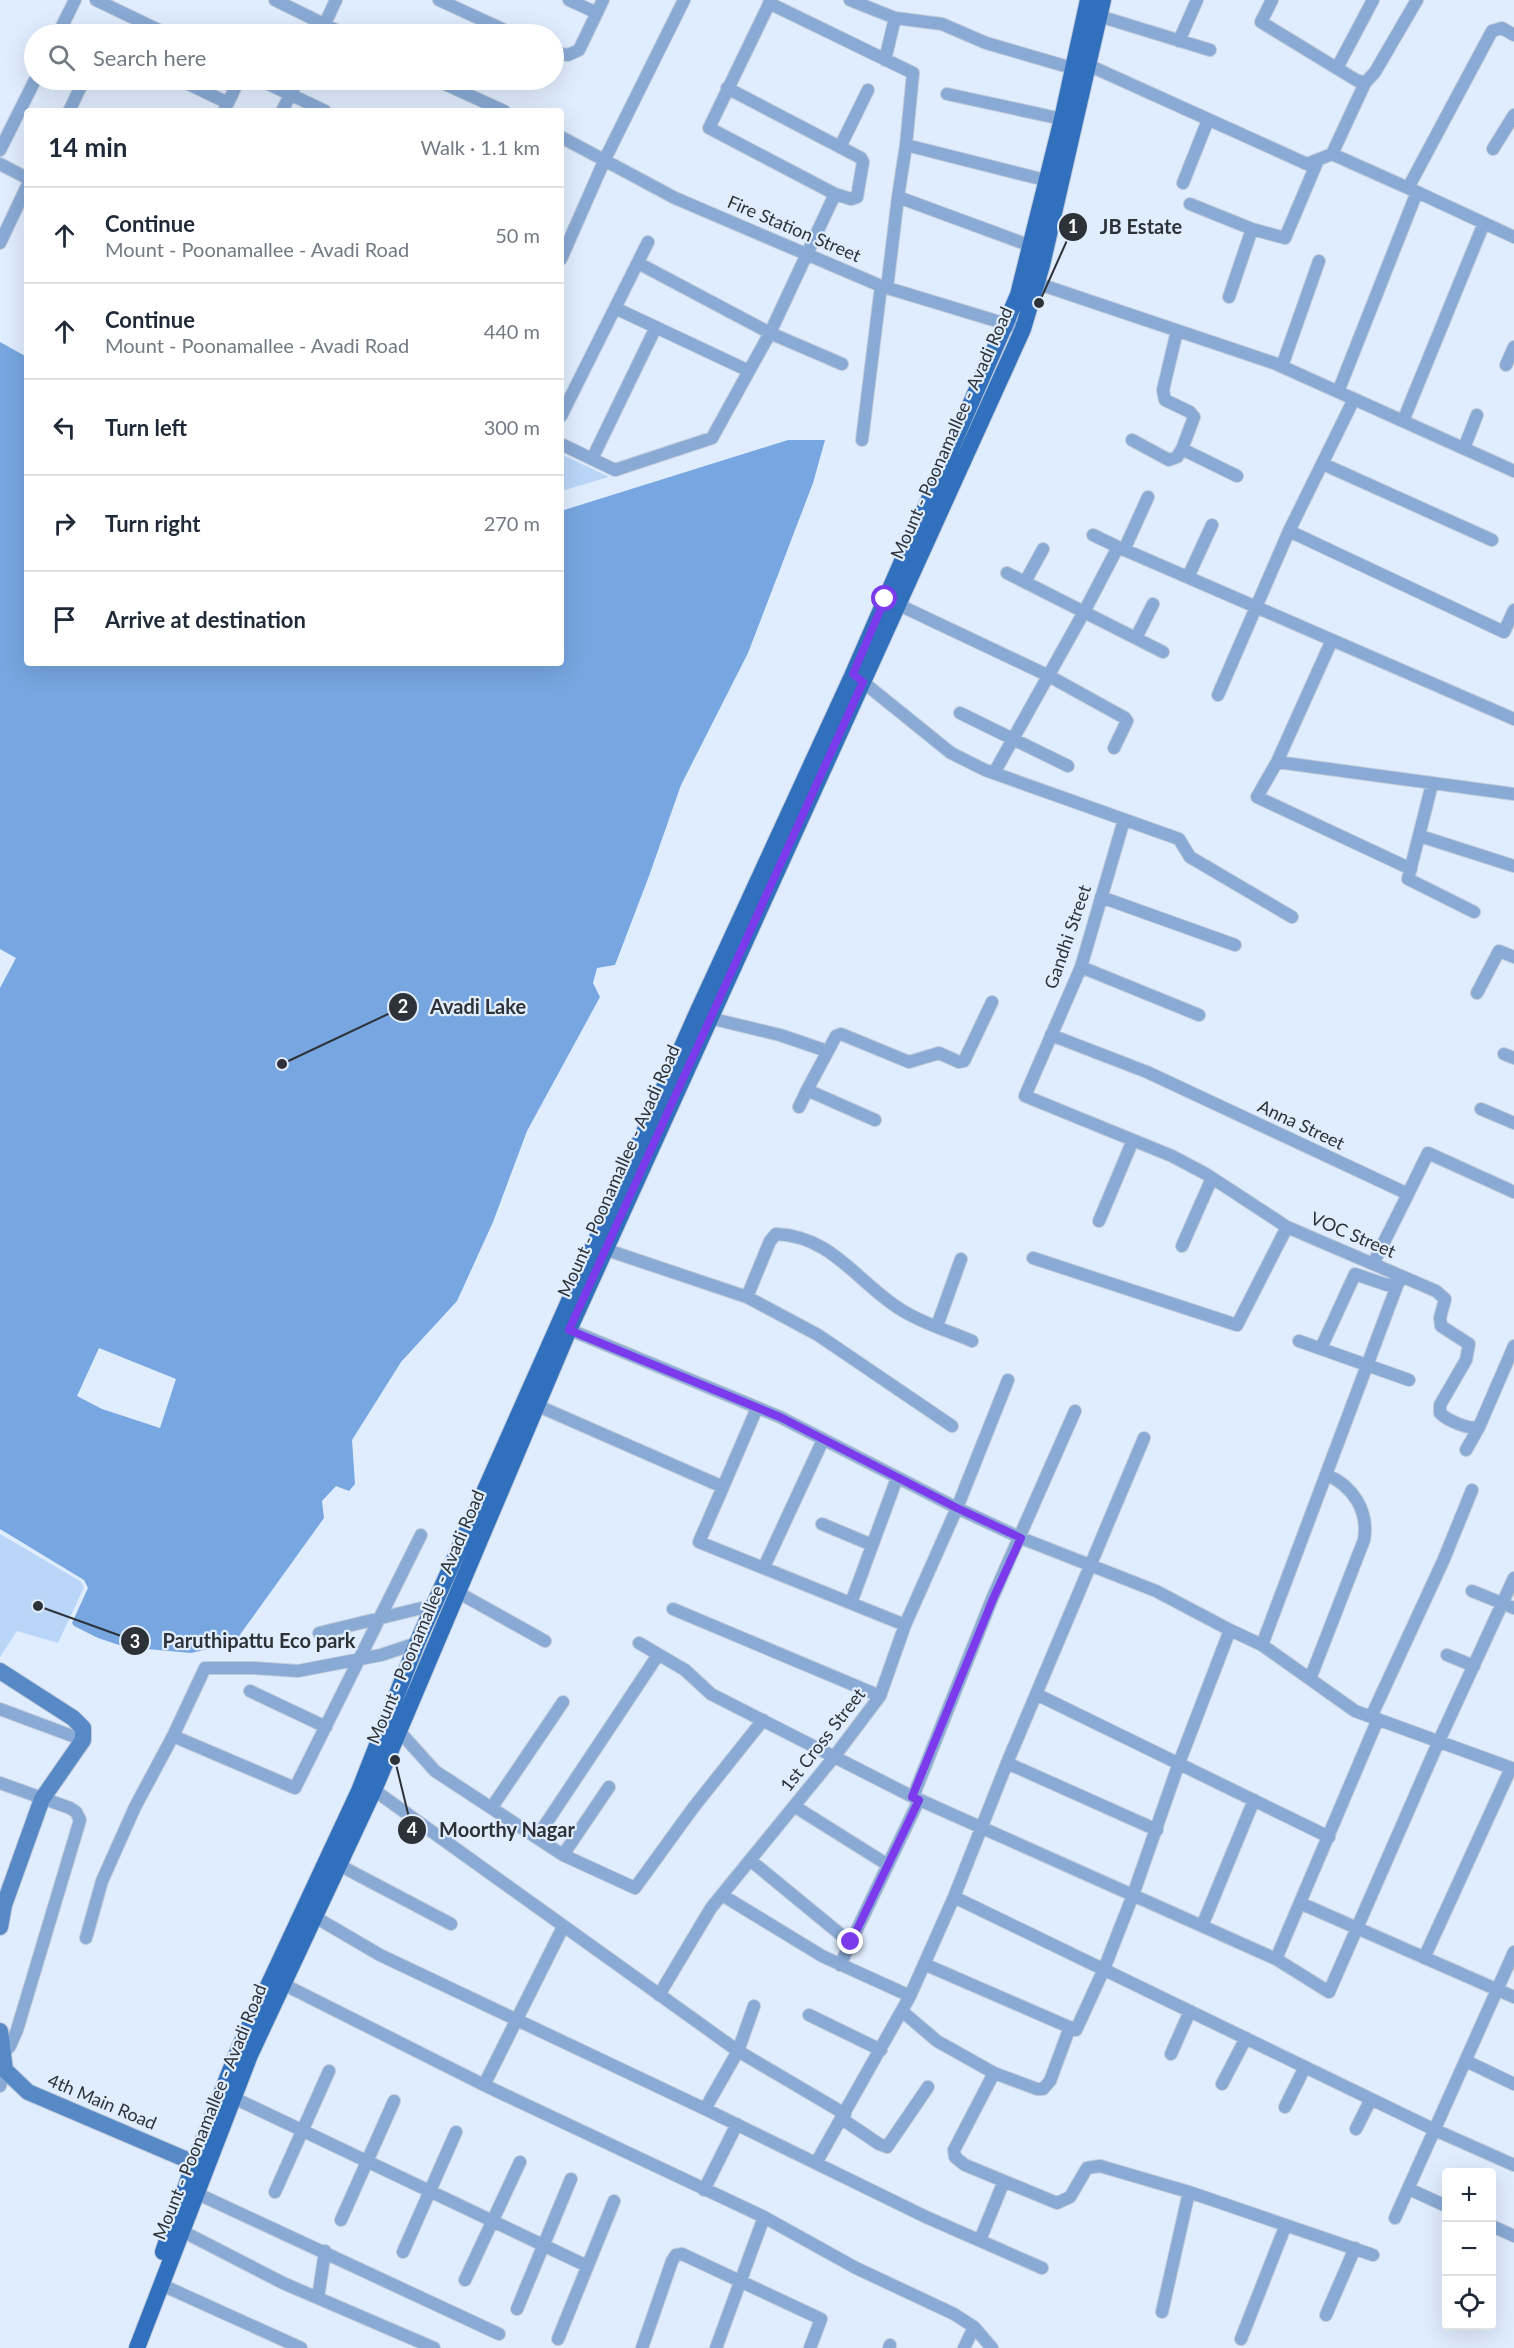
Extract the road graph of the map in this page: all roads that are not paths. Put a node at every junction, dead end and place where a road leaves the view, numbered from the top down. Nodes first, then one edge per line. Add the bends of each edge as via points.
1 (75, 0) edge
2 (96, 0) edge
3 (275, 0) edge
4 (336, 0) edge
5 (439, 0) edge
6 (569, 0) edge
7 (603, 0) edge
8 (684, 0) edge
9 (850, 0) edge
10 (1088, 0) edge
11 (1197, 0) edge
12 (1272, 0) edge
13 (1373, 0) edge
14 (1417, 0) edge
15 (770, 2) edge
16 (1101, 8) edge
17 (597, 13) junction
18 (895, 18) junction
19 (66, 24) edge
20 (146, 24) edge
21 (313, 24) edge
22 (325, 24) edge
23 (491, 24) edge
24 (1514, 35) edge
25 (1179, 41) junction
26 (1210, 50) dead end
27 (564, 54) edge
28 (885, 60) junction
29 (1080, 67) junction
30 (1336, 68) junction
31 (1365, 83) junction
32 (727, 88) junction
33 (30, 90) edge
34 (79, 90) edge
35 (197, 90) edge
36 (234, 90) edge
37 (282, 90) edge
38 (293, 90) edge
39 (458, 90) edge
40 (868, 90) dead end
41 (291, 94) junction
42 (947, 94) dead end
43 (226, 107) edge
44 (70, 108) edge
45 (284, 108) edge
46 (319, 108) edge
47 (497, 108) edge
48 (1514, 115) edge
49 (1062, 119) junction
50 (1208, 120) junction
51 (564, 138) edge
52 (906, 145) junction
53 (840, 147) junction
54 (1493, 148) dead end
55 (0, 150) edge
56 (1332, 154) junction
57 (605, 159) junction
58 (1318, 160) junction
59 (0, 164) edge
60 (24, 176) edge
61 (1045, 180) junction
62 (1183, 183) dead end
63 (1412, 190) junction
64 (24, 192) edge
65 (835, 194) junction
66 (898, 196) junction
67 (1190, 204) dead end
68 (1484, 223) junction
69 (1252, 229) junction
70 (1514, 237) edge
71 (0, 242) edge
72 (648, 242) dead end
73 (1031, 246) junction
74 (564, 252) edge
75 (808, 255) junction
76 (1319, 261) dead end
77 (638, 262) junction
78 (1030, 281) junction
79 (884, 287) junction
80 (1229, 297) dead end
81 (615, 308) junction
82 (1006, 323) junction
83 (656, 327) junction
84 (1023, 329) junction
85 (1177, 331) junction
86 (770, 333) junction
87 (1514, 347) edge
88 (842, 364) dead end
89 (1506, 365) dead end
90 (1282, 366) junction
91 (749, 371) junction
92 (1338, 392) junction
93 (1354, 399) junction
94 (564, 410) edge
95 (1477, 415) dead end
96 (1403, 421) junction
97 (862, 440) dead end
98 (1132, 440) dead end
99 (564, 445) edge
100 (1182, 448) junction
101 (1464, 448) junction
102 (592, 459) junction
103 (1323, 464) junction
104 (1514, 471) edge
105 (1237, 476) dead end
106 (1148, 497) dead end
107 (1212, 525) dead end
108 (1289, 531) junction
109 (1093, 535) dead end
110 (1492, 540) dead end
111 (1121, 548) junction
112 (1043, 549) dead end
113 (1007, 573) dead end
114 (1188, 577) junction
115 (1025, 582) junction
116 (897, 604) junction
117 (1153, 604) dead end
118 (1258, 607) junction
119 (1514, 610) edge
120 (1084, 612) junction
121 (1136, 638) junction
122 (1332, 640) junction
123 (1163, 652) dead end
124 (1049, 676) junction
125 (858, 678) junction
126 (1218, 695) dead end
127 (960, 713) dead end
128 (1514, 719) edge
129 (1014, 739) junction
130 (1114, 748) dead end
131 (1277, 762) junction
132 (1068, 766) dead end
133 (994, 773) junction
134 (1432, 783) junction
135 (1514, 794) edge
136 (1124, 820) junction
137 (1420, 836) junction
138 (1514, 866) edge
139 (1411, 869) junction
140 (1101, 897) junction
141 (1474, 912) dead end
142 (1292, 917) dead end
143 (1235, 945) dead end
144 (1514, 957) edge
145 (1081, 967) junction
146 (1477, 993) dead end
147 (992, 1002) dead end
148 (1199, 1015) dead end
149 (709, 1018) junction
150 (1051, 1035) junction
151 (827, 1052) junction
152 (807, 1090) junction
153 (1025, 1096) joint
154 (799, 1107) dead end
155 (1481, 1109) dead end
156 (875, 1120) dead end
157 (1514, 1123) edge
158 (1133, 1140) junction
159 (1212, 1178) junction
160 (1514, 1192) edge
161 (1408, 1194) junction
162 (1098, 1221) dead end
163 (1287, 1227) junction
164 (1182, 1246) dead end
165 (607, 1250) junction
166 (1033, 1258) dead end
167 (961, 1259) dead end
168 (1374, 1264) junction
169 (1401, 1280) junction
170 (747, 1297) junction
171 (937, 1326) junction
172 (564, 1328) junction
173 (972, 1341) dead end
174 (1299, 1341) dead end
175 (1514, 1346) edge
176 (1322, 1348) junction
177 (1369, 1364) junction
178 (1510, 1366) edge
179 (1008, 1380) dead end
180 (1409, 1380) dead end
181 (536, 1405) junction
182 (757, 1408) junction
183 (1075, 1411) dead end
184 (952, 1426) dead end
185 (1479, 1427) junction
186 (1144, 1438) dead end
187 (823, 1440) junction
188 (1466, 1450) dead end
189 (1327, 1475) junction
190 (897, 1478) junction
191 (723, 1487) junction
192 (1472, 1490) dead end
193 (957, 1508) junction
194 (822, 1524) dead end
195 (421, 1535) dead end
196 (1021, 1538) junction
197 (872, 1545) junction
198 (1090, 1566) junction
199 (764, 1567) junction
200 (1514, 1578) edge
201 (1472, 1591) dead end
202 (459, 1593) junction
203 (851, 1603) junction
204 (434, 1605) junction
205 (1509, 1606) edge
206 (673, 1609) dead end
207 (380, 1618) junction
208 (905, 1625) junction
209 (1230, 1630) junction
210 (319, 1633) dead end
211 (545, 1641) dead end
212 (417, 1643) junction
213 (639, 1643) dead end
214 (1262, 1645) junction
215 (658, 1655) junction
216 (1447, 1655) dead end
217 (359, 1659) junction
218 (1474, 1666) junction
219 (0, 1671) edge
220 (1310, 1679) junction
221 (250, 1692) dead end
222 (1036, 1694) junction
223 (880, 1696) junction
224 (563, 1702) dead end
225 (0, 1709) edge
226 (1374, 1718) junction
227 (763, 1720) junction
228 (326, 1727) junction
229 (399, 1731) junction
230 (173, 1736) junction
231 (83, 1740) junction
232 (1438, 1743) junction
233 (834, 1757) junction
234 (1007, 1763) junction
235 (1179, 1763) junction
236 (1513, 1769) edge
237 (0, 1783) edge
238 (609, 1787) dead end
239 (374, 1790) junction
240 (42, 1799) junction
241 (916, 1799) junction
242 (1254, 1800) junction
243 (794, 1806) junction
244 (492, 1807) junction
245 (982, 1827) junction
246 (1157, 1830) junction
247 (537, 1837) junction
248 (1329, 1837) junction
249 (563, 1855) junction
250 (750, 1860) junction
251 (339, 1865) junction
252 (888, 1865) junction
253 (722, 1895) junction
254 (1133, 1895) junction
255 (954, 1897) junction
256 (1300, 1903) junction
257 (2, 1904) edge
258 (315, 1917) junction
259 (451, 1924) dead end
260 (1202, 1926) junction
261 (0, 1927) edge
262 (563, 1927) junction
263 (1357, 1929) junction
264 (86, 1938) dead end
265 (851, 1942) junction
266 (1514, 1952) edge
267 (1424, 1958) junction
268 (1276, 1959) junction
269 (924, 1964) junction
270 (840, 1965) junction
271 (1104, 1969) junction
272 (277, 1981) junction
273 (1498, 1989) junction
274 (659, 1995) junction
275 (910, 1996) junction
276 (1514, 1997) edge
277 (754, 2006) dead end
278 (1190, 2011) junction
279 (903, 2012) junction
280 (809, 2015) dead end
281 (517, 2020) junction
282 (1070, 2027) junction
283 (0, 2031) edge
284 (1246, 2038) junction
285 (881, 2050) junction
286 (738, 2051) junction
287 (1171, 2054) dead end
288 (1466, 2061) junction
289 (1305, 2067) junction
290 (3, 2070) edge
291 (329, 2071) dead end
292 (994, 2073) junction
293 (1222, 2084) dead end
294 (1514, 2084) edge
295 (484, 2085) junction
296 (928, 2087) dead end
297 (234, 2098) junction
298 (1371, 2099) junction
299 (394, 2101) dead end
300 (1286, 2107) dead end
301 (705, 2109) junction
302 (843, 2116) junction
303 (737, 2124) junction
304 (1356, 2129) dead end
305 (302, 2130) junction
306 (1435, 2130) junction
307 (456, 2132) dead end
308 (366, 2162) junction
309 (520, 2162) dead end
310 (816, 2163) junction
311 (200, 2165) junction
312 (1514, 2165) edge
313 (571, 2179) dead end
314 (1004, 2181) junction
315 (1409, 2189) junction
316 (704, 2190) junction
317 (275, 2192) dead end
318 (429, 2192) junction
319 (1189, 2192) junction
320 (196, 2193) junction
321 (614, 2201) dead end
322 (1442, 2204) edge
323 (764, 2217) junction
324 (1395, 2218) dead end
325 (340, 2220) dead end
326 (493, 2222) junction
327 (1285, 2227) junction
328 (1496, 2228) edge
329 (182, 2231) junction
330 (1514, 2236) edge
331 (980, 2240) junction
332 (543, 2245) junction
333 (1355, 2248) junction
334 (325, 2252) junction
335 (403, 2252) dead end
336 (1373, 2255) dead end
337 (587, 2266) junction
338 (1042, 2268) dead end
339 (465, 2280) dead end
340 (740, 2283) junction
341 (162, 2285) junction
342 (318, 2298) junction
343 (517, 2309) dead end
344 (1162, 2312) dead end
345 (1326, 2315) dead end
346 (974, 2327) junction
347 (499, 2334) dead end
348 (558, 2339) dead end
349 (1241, 2339) dead end
350 (126, 2348) edge
351 (138, 2348) edge
352 (301, 2348) edge
353 (434, 2348) edge
354 (642, 2348) edge
355 (716, 2348) edge
356 (810, 2348) edge
357 (964, 2348) edge
358 (992, 2348) edge

1 - 19 street
2 - 20 street
3 - 21 street
4 - 22 street
5 - 23 street
6 - 17 street
7 - 17 street
8 - 57 street
9 - 18 street
10 - 29 main road, Mount - Poonamallee - Avadi Road
11 - 25 street
12 - 30 street via 1261,22
13 - 30 street
14 - 31 street
15 - 28 street
15 - 32 street
16 - 25 street
16 - 29 main road, Mount - Poonamallee - Avadi Road
17 - 27 street via 579,50
18 - 28 street
18 - 29 street via 942,24 986,42
24 - 63 street via 1502,28 1492,31
25 - 26 street
28 - 52 street via 913,73
29 - 49 main road, Mount - Poonamallee - Avadi Road
29 - 50 street
29 - 78 main road, Mount - Poonamallee - Avadi Road
30 - 31 street
31 - 56 street
32 - 53 street
32 - 65 street via 709,130
33 - 55 street
34 - 44 street
35 - 43 street
36 - 43 street
37 - 41 street
38 - 41 street
39 - 47 street
40 - 53 street
41 - 45 street
41 - 46 street
42 - 49 street
48 - 54 street
49 - 61 main road, Mount - Poonamallee - Avadi Road
50 - 58 street via 1307,164
50 - 62 street
51 - 57 street, Fire Station Street
52 - 61 street
52 - 66 street
53 - 65 street via 863,162 857,197
56 - 58 street
56 - 63 street
57 - 74 street
57 - 75 street, Fire Station Street via 675,198
58 - 69 street via 1287,236 1281,238
59 - 60 street
61 - 73 main road, Mount - Poonamallee - Avadi Road
63 - 68 street
63 - 92 street
64 - 71 street
65 - 75 street
66 - 73 street
66 - 79 street
67 - 69 street
68 - 70 street
68 - 96 street
69 - 80 street
72 - 77 street
73 - 78 main road, Mount - Poonamallee - Avadi Road
75 - 79 street, Fire Station Street
75 - 86 street
76 - 90 street
77 - 81 street
77 - 86 street
78 - 82 main road, Mount - Poonamallee - Avadi Road
78 - 84 main road, Mount - Poonamallee - Avadi Road
78 - 85 street
79 - 82 street, Fire Station Street
79 - 97 street
81 - 83 street
81 - 94 street
82 - 84 street, Fire Station Street
82 - 125 main road, Mount - Poonamallee - Avadi Road
83 - 91 street
83 - 102 street
84 - 116 main road, Mount - Poonamallee - Avadi Road
85 - 90 street
85 - 100 street via 1163,390 1165,400 1194,417
86 - 88 street
86 - 91 street
87 - 89 street
90 - 92 street
91 - 102 street via 712,438 615,470
92 - 93 street
93 - 96 street
93 - 103 street
95 - 101 street
96 - 101 street
98 - 100 street via 1169,460 1175,459
99 - 102 street
100 - 105 street
101 - 104 street
103 - 108 street
103 - 110 street
106 - 111 street
107 - 114 street
108 - 118 street
108 - 119 street via 1504,632
109 - 111 street
111 - 114 street
111 - 120 street
112 - 115 street
113 - 115 street
114 - 118 street
115 - 120 street
116 - 124 street
116 - 125 main road, Mount - Poonamallee - Avadi Road
117 - 121 street
118 - 122 street
118 - 126 street
120 - 121 street
120 - 124 street
121 - 123 street
122 - 128 street
122 - 131 street
124 - 129 street
124 - 130 street via 1126,719
125 - 133 street via 951,753
125 - 149 main road, Mount - Poonamallee - Avadi Road
125 - 172 main road, Mount - Poonamallee - Avadi Road via 697,1013
127 - 129 street
129 - 132 street
129 - 133 street
131 - 134 street
131 - 139 street via 1257,796
133 - 136 street
134 - 135 street
134 - 137 street
136 - 140 street, Gandhi Street
136 - 142 street via 1179,839 1190,857
137 - 138 street
137 - 139 street
139 - 141 street via 1408,879
140 - 143 street
140 - 145 street, Gandhi Street
144 - 146 street via 1499,951
145 - 148 street
145 - 150 street, Gandhi Street
147 - 151 street via 964,1061 939,1053 909,1062 841,1034
149 - 151 street via 780,1035
149 - 165 main road, Mount - Poonamallee - Avadi Road
150 - 153 street, Gandhi Street
150 - 161 street, Anna Street via 1147,1072
151 - 152 street
152 - 154 street
152 - 156 street
153 - 158 street, VOC Street
155 - 157 street
158 - 159 street, VOC Street
158 - 162 street
159 - 163 street, VOC Street
159 - 164 street
160 - 161 street via 1428,1153
161 - 168 street
163 - 166 street via 1237,1325
163 - 168 street, VOC Street
165 - 170 street
165 - 172 main road, Mount - Poonamallee - Avadi Road
167 - 171 street
168 - 169 street, VOC Street
169 - 176 street via 1387,1285 1355,1274
169 - 177 street
169 - 185 street, VOC Street via 1436,1291 1445,1299 1441,1326 1469,1344 1466,1360 1440,1405 1440,1413 1473,1429
170 - 171 street via 770,1241 776,1234 790,1234 822,1247 900,1310
170 - 184 street via 818,1335
171 - 173 street
172 - 181 main road, Mount - Poonamallee - Avadi Road
172 - 182 street
172 - 204 main road, Mount - Poonamallee - Avadi Road
174 - 176 street
175 - 178 street
176 - 177 street
177 - 180 street
177 - 189 street
178 - 185 street
179 - 193 street, 1st Cross Street
181 - 191 street
181 - 202 main road, Mount - Poonamallee - Avadi Road
182 - 187 street
182 - 191 street
183 - 196 street
185 - 188 street
186 - 198 street
187 - 190 street
187 - 199 street
189 - 214 street
189 - 220 street via 1349,1488 1361,1506 1366,1531
190 - 193 street
190 - 197 street
191 - 199 street via 699,1542
192 - 226 street
193 - 196 street
193 - 208 street, 1st Cross Street
194 - 197 street
195 - 207 street
196 - 198 street
196 - 241 street via 988,1610
197 - 203 street
198 - 209 street via 1156,1591
198 - 222 street
199 - 203 street
200 - 205 street
201 - 205 street
202 - 211 street
202 - 229 main road, Mount - Poonamallee - Avadi Road
203 - 208 street
204 - 207 street
204 - 212 main road, Mount - Poonamallee - Avadi Road
205 - 218 street
206 - 223 street
207 - 210 street
207 - 217 street
208 - 223 street, 1st Cross Street
209 - 214 street
209 - 235 street
212 - 217 street
212 - 272 main road, Mount - Poonamallee - Avadi Road via 359,1791
213 - 215 street
214 - 220 street
215 - 227 street via 685,1670 711,1694
215 - 247 street
216 - 218 street
217 - 228 street
217 - 230 street via 298,1671 205,1668
218 - 232 street
219 - 231 main road via 73,1718 82,1728
220 - 226 street via 1355,1711
221 - 228 street
222 - 234 street
222 - 235 street
223 - 233 street, 1st Cross Street
224 - 244 street
225 - 231 street
226 - 232 street
226 - 248 street
227 - 233 street
227 - 249 street via 635,1888
228 - 230 street via 295,1788
229 - 239 main road, Mount - Poonamallee - Avadi Road
229 - 244 street via 435,1771
230 - 264 street via 102,1881
231 - 240 main road
232 - 236 street
232 - 263 street
233 - 241 street
233 - 243 street, 1st Cross Street
234 - 245 street
234 - 246 street
235 - 242 street
235 - 246 street
236 - 267 street
237 - 240 street
238 - 249 street
239 - 251 main road, Mount - Poonamallee - Avadi Road
239 - 262 street
240 - 257 main road
240 - 290 street via 70,1808 80,1820
241 - 245 street
241 - 252 street
242 - 248 street
242 - 260 street
243 - 250 street, 1st Cross Street
243 - 252 street
244 - 247 street
245 - 254 street
245 - 255 street
246 - 254 street
247 - 249 street
248 - 256 street
250 - 253 street, 1st Cross Street
250 - 265 street
251 - 258 main road, Mount - Poonamallee - Avadi Road
251 - 259 street
252 - 265 street
253 - 270 street
253 - 274 street, 1st Cross Street
254 - 260 street
254 - 271 street
255 - 269 street
255 - 271 street
256 - 263 street
256 - 268 street
257 - 261 main road
258 - 272 main road, Mount - Poonamallee - Avadi Road
258 - 281 street via 380,1956
260 - 268 street
262 - 274 street
262 - 281 street
263 - 267 street
263 - 268 street via 1329,1992
265 - 270 street
266 - 273 street
267 - 273 street
269 - 275 street
269 - 282 street
270 - 275 street
271 - 278 street
271 - 282 street via 1076,2030
272 - 295 street
272 - 297 main road, Mount - Poonamallee - Avadi Road
272 - 311 main road, Mount - Poonamallee - Avadi Road via 239,2048
273 - 276 street
273 - 288 street
274 - 286 street
275 - 279 street
277 - 286 street
278 - 284 street
278 - 287 street
279 - 285 street
279 - 292 street via 937,2041
280 - 285 street
281 - 295 street
281 - 301 street
282 - 292 street via 1044,2089
283 - 290 main road
284 - 289 street
284 - 293 street
285 - 302 street
286 - 301 street
286 - 302 street
288 - 294 street
288 - 306 street
289 - 298 street
289 - 300 street
290 - 311 main road, 4th Main Road via 28,2092
291 - 305 street
292 - 314 street via 954,2150 955,2157 965,2164
295 - 316 street
296 - 302 street via 887,2147
297 - 305 street
297 - 311 main road, Mount - Poonamallee - Avadi Road
298 - 304 street
298 - 306 street
299 - 308 street
301 - 303 street
302 - 310 street
303 - 310 street
303 - 316 street
305 - 308 street
305 - 317 street
306 - 312 street
306 - 315 street
307 - 318 street
308 - 318 street
308 - 325 street
309 - 326 street
310 - 331 street
311 - 320 main road, Mount - Poonamallee - Avadi Road
311 - 350 main road, Mount - Poonamallee - Avadi Road
313 - 332 street
314 - 319 street via 1057,2203 1070,2197 1084,2171 1092,2166
314 - 331 street
315 - 322 street
315 - 324 street
316 - 323 street
318 - 326 street
318 - 335 street
319 - 327 street
319 - 344 street
320 - 329 main road, Mount - Poonamallee - Avadi Road
320 - 334 street
321 - 337 street
323 - 340 street
323 - 346 street
326 - 332 street
326 - 339 street
327 - 333 street
327 - 349 street
328 - 330 street
329 - 341 main road, Mount - Poonamallee - Avadi Road
329 - 342 street
331 - 338 street
332 - 337 street
332 - 343 street
333 - 336 street
333 - 345 street
334 - 342 street
334 - 347 street
337 - 348 street
340 - 354 street via 688,2256 676,2255
340 - 355 street
340 - 356 street via 821,2319
341 - 351 main road, Mount - Poonamallee - Avadi Road
341 - 352 street
342 - 353 street
346 - 357 street
346 - 358 street

